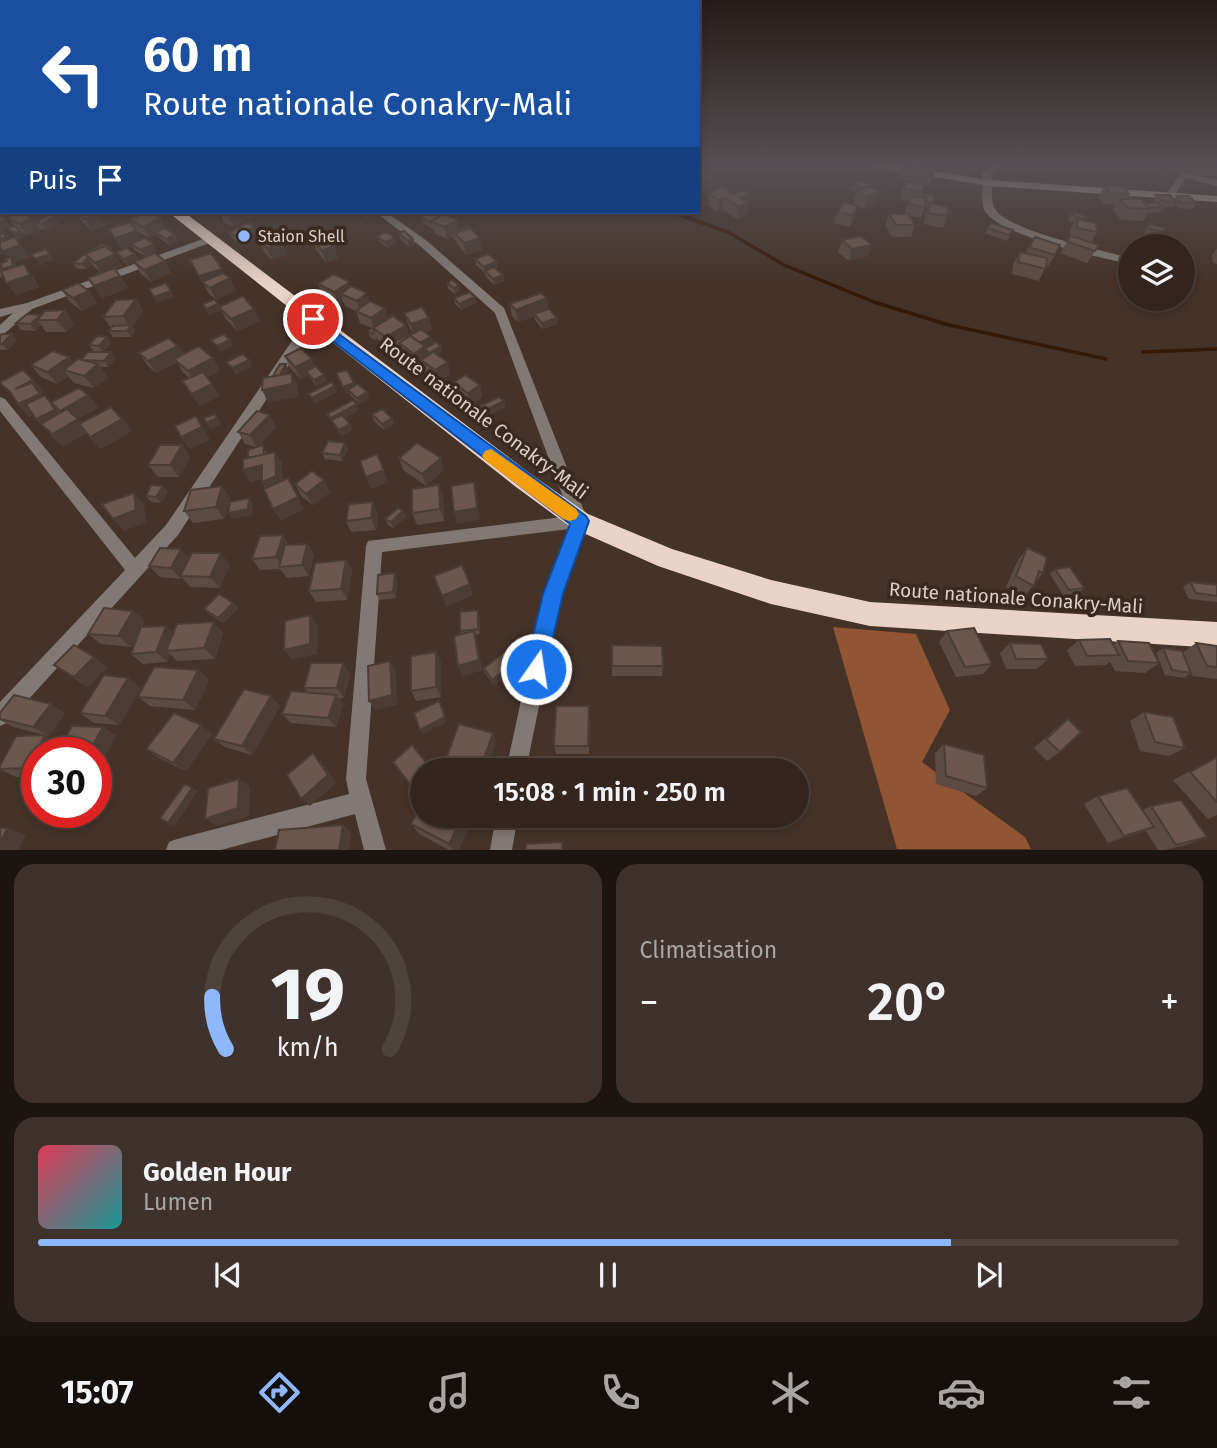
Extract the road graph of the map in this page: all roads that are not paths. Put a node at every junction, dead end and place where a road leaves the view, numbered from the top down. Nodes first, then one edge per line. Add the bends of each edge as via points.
1 (989, 205) edge
2 (178, 214) edge
3 (383, 214) edge
4 (211, 239) junction
5 (1118, 258) edge
6 (30, 306) junction
7 (0, 313) edge
8 (313, 319) junction
9 (0, 331) edge
10 (0, 402) edge
11 (580, 521) junction
12 (135, 570) junction
13 (1217, 635) edge
14 (0, 716) edge
15 (519, 758) edge
16 (363, 801) junction
17 (505, 828) edge
18 (177, 849) edge
19 (375, 849) edge
20 (501, 849) edge

1 - 5 street via 996,220
2 - 4 highway, Route nationale Conakry-Mali
3 - 11 street via 500,311
4 - 6 street
4 - 8 highway, Route nationale Conakry-Mali
6 - 7 street
6 - 9 street
8 - 11 highway, Route nationale Conakry-Mali
8 - 12 street via 172,530
10 - 12 street
11 - 13 highway, Route nationale Conakry-Mali via 667,558 771,592 870,614
11 - 15 street via 553,594
11 - 16 street via 374,546 356,779
12 - 14 street
16 - 18 street
16 - 19 street
17 - 20 street

